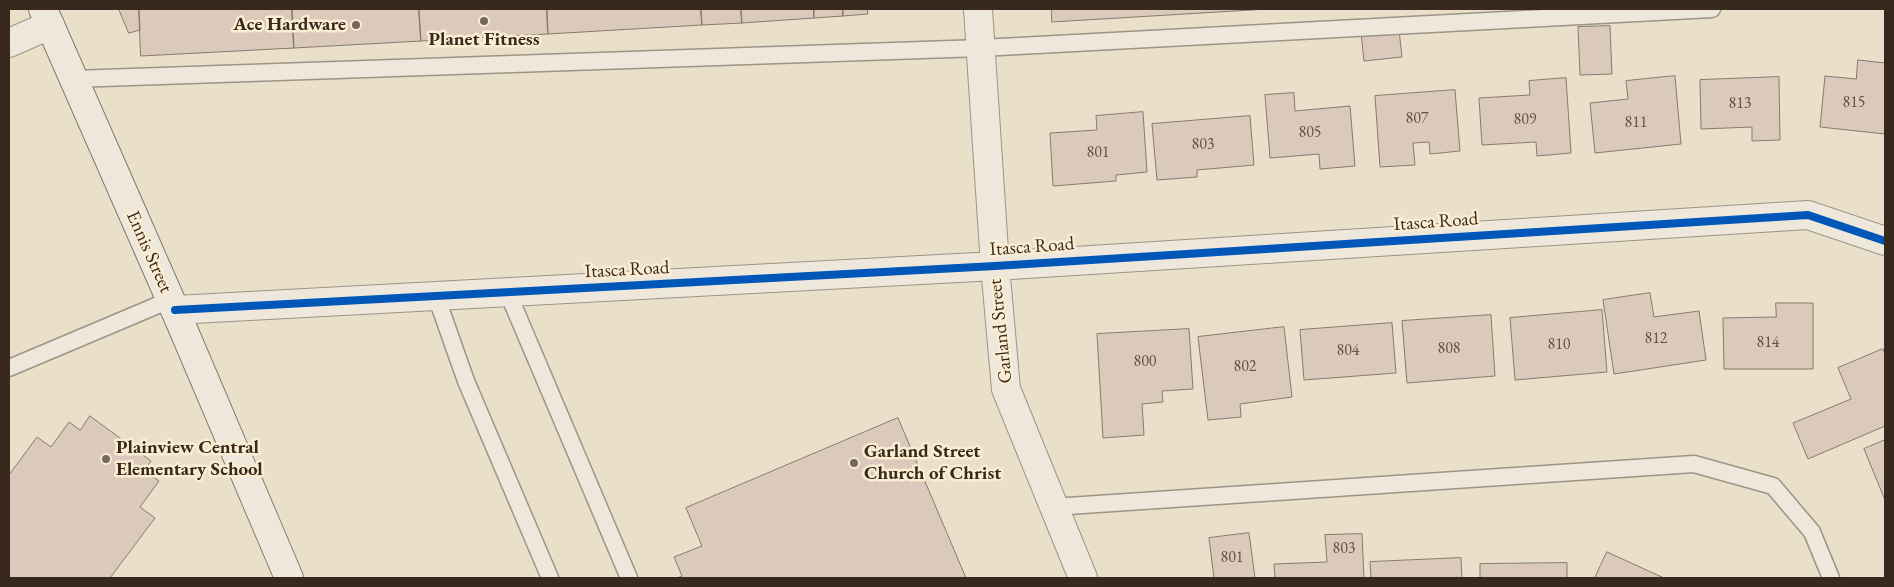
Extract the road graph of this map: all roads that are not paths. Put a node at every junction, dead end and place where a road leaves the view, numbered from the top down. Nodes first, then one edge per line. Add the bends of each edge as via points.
1 (978, 9) edge
2 (1712, 9) edge
3 (46, 17) edge
4 (9, 43) edge
5 (981, 48) junction
6 (73, 79) junction
7 (1885, 241) edge
8 (995, 266) junction
9 (508, 292) junction
10 (436, 296) junction
11 (173, 305) junction
12 (9, 368) edge
13 (1053, 507) junction
14 (289, 578) edge
15 (550, 578) edge
16 (629, 578) edge
17 (1082, 578) edge
18 (1831, 578) edge

1 - 5 street, Garland Street
2 - 5 lane
3 - 4 street
3 - 6 street, Ennis Street
5 - 6 lane
5 - 8 street, Garland Street
6 - 11 street, Ennis Street
7 - 8 street, Itasca Road via 1808,215
8 - 9 street, Itasca Road
8 - 13 street, Garland Street via 1006,389
9 - 10 street, Itasca Road
9 - 16 lane
10 - 11 street, Itasca Road
10 - 15 lane via 466,381
11 - 12 lane
11 - 14 street, Ennis Street
13 - 17 street, Garland Street
13 - 18 lane via 1694,464 1773,486 1812,532

